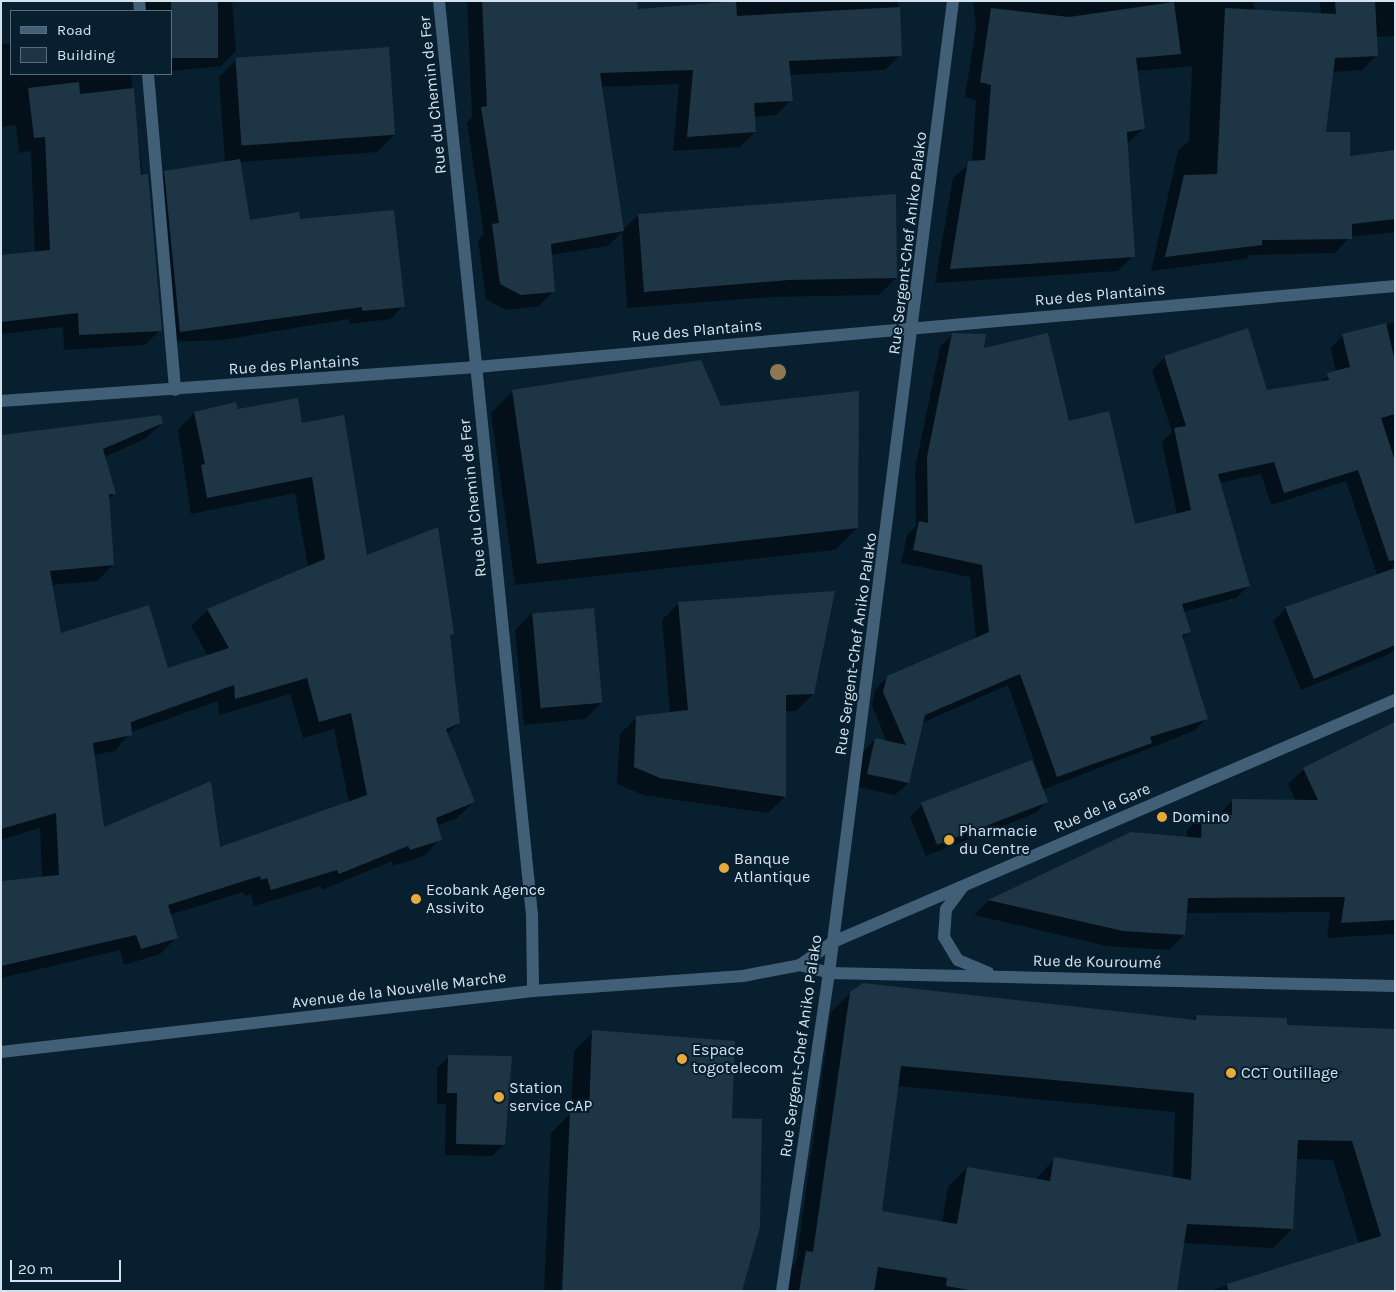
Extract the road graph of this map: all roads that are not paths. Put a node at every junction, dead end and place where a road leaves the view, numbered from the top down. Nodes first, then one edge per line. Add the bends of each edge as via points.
1 (439, 1) edge
2 (953, 1) edge
3 (148, 75) edge
4 (1395, 286) edge
5 (914, 328) junction
6 (477, 367) junction
7 (175, 390) junction
8 (1, 401) edge
9 (1395, 700) edge
10 (965, 884) junction
11 (833, 942) junction
12 (800, 965) junction
13 (829, 973) junction
14 (999, 976) junction
15 (1395, 986) edge
16 (533, 991) junction
17 (1, 1052) edge
18 (782, 1291) edge

1 - 6 street, Rue du Chemin de Fer
2 - 5 street, Rue Sergent-Chef Aniko Palako
3 - 7 street
4 - 5 street, Rue des Plantains
5 - 6 street, Rue des Plantains
5 - 11 street, Rue Sergent-Chef Aniko Palako
6 - 7 street, Rue des Plantains
6 - 16 street, Rue du Chemin de Fer via 532,915
7 - 8 street, Rue des Plantains
9 - 10 street, Rue de la Gare
10 - 11 street, Rue de la Gare
10 - 14 street via 946,909 944,937 958,960
11 - 12 street, Rue de la Gare
11 - 13 street, Rue Sergent-Chef Aniko Palako
12 - 13 street, Rue de Kouroumé
12 - 16 street, Avenue de la Nouvelle Marche via 743,976
13 - 14 street, Rue de Kouroumé
13 - 18 street, Rue Sergent-Chef Aniko Palako
14 - 15 street, Rue de Kouroumé
16 - 17 street, Avenue de la Nouvelle Marche

